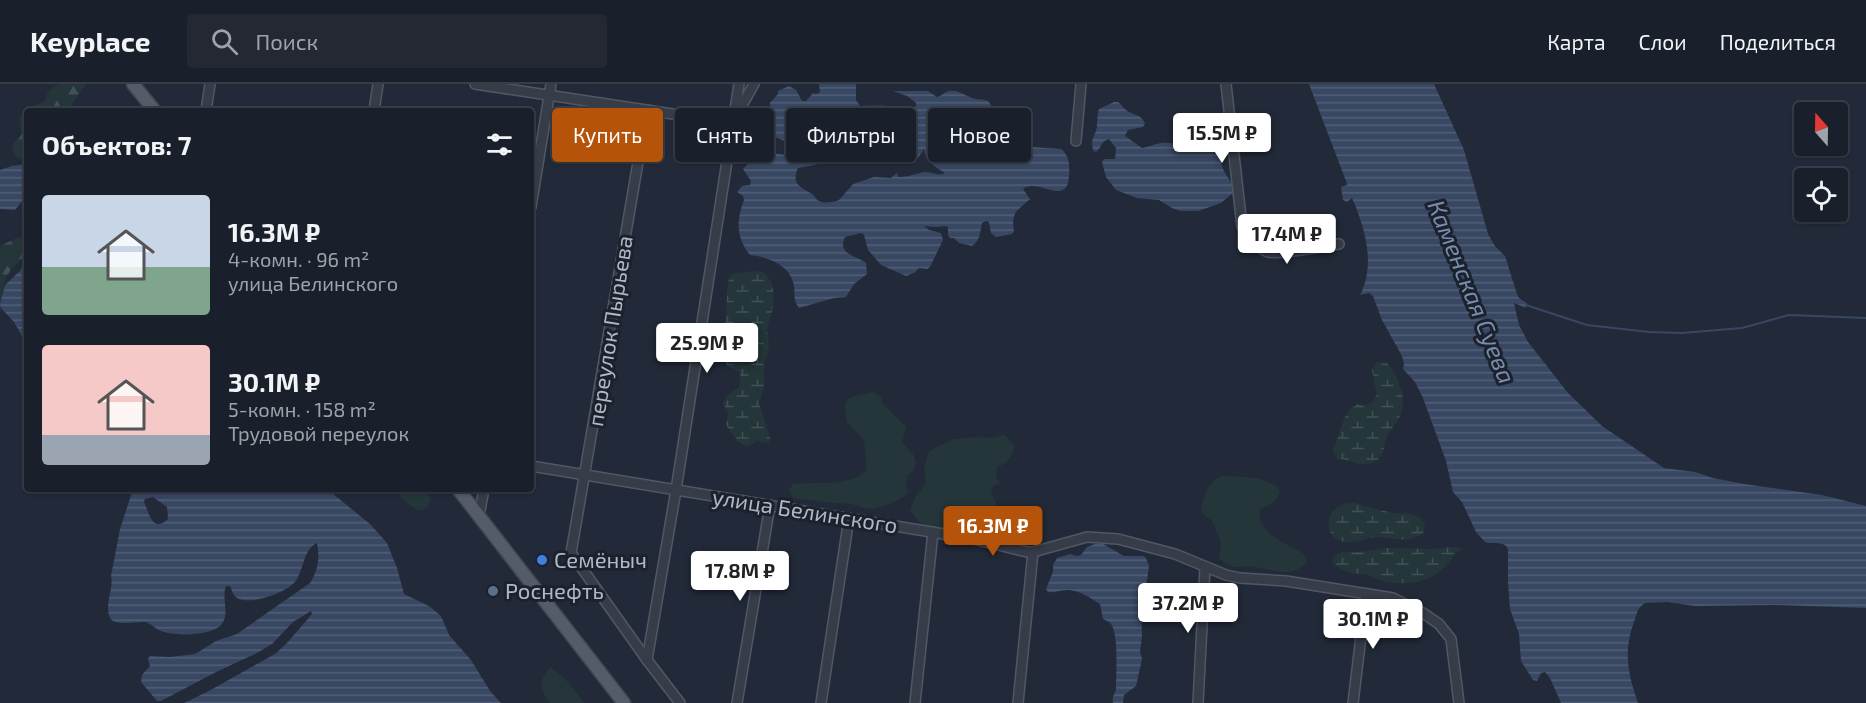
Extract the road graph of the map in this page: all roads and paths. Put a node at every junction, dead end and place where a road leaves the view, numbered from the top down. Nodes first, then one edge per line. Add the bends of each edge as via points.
1 (134, 84) edge
2 (210, 84) edge
3 (378, 84) edge
4 (475, 84) edge
5 (551, 84) edge
6 (739, 84) edge
7 (754, 84) edge
8 (1081, 84) edge
9 (1226, 84) edge
10 (549, 96) junction
11 (152, 108) edge
12 (206, 108) edge
13 (374, 108) edge
14 (633, 108) edge
15 (735, 108) edge
16 (740, 108) edge
17 (1076, 141) dead end
18 (638, 162) edge
19 (726, 162) edge
20 (534, 188) edge
21 (1339, 244) dead end
22 (534, 466) edge
23 (586, 475) junction
24 (676, 490) junction
25 (460, 492) edge
26 (483, 492) edge
27 (770, 505) junction
28 (479, 516) junction
29 (849, 518) junction
30 (933, 532) junction
31 (1033, 552) junction
32 (1205, 567) junction
33 (1366, 595) junction
34 (647, 660) junction
35 (624, 703) edge
36 (680, 703) edge
37 (737, 703) edge
38 (821, 703) edge
39 (915, 703) edge
40 (1018, 703) edge
41 (1198, 703) edge
42 (1353, 703) edge
43 (1459, 703) edge

1 - 11 main road
2 - 12 street
3 - 13 street
4 - 10 street
5 - 10 street
6 - 15 street
7 - 16 street
8 - 17 street
9 - 21 street via 1242,226 1247,236 1268,252
10 - 14 street
10 - 20 street
18 - 23 street, переулок Пырьева
19 - 24 street
22 - 23 street, улица Белинского
23 - 24 street, улица Белинского
23 - 34 street, переулок Пырьева via 571,553
24 - 27 street, улица Белинского
24 - 34 street
25 - 28 main road
26 - 28 street
27 - 29 street, улица Белинского
27 - 37 street
28 - 35 main road
29 - 30 street, улица Белинского
29 - 38 street
30 - 31 street, улица Белинского
30 - 39 street
31 - 32 street, улица Белинского via 1098,537 1175,554
31 - 40 street
32 - 33 street, улица Белинского via 1240,578 1286,581
32 - 41 street
33 - 42 street
33 - 43 street, улица Белинского via 1393,598 1423,613 1451,639
34 - 36 street

